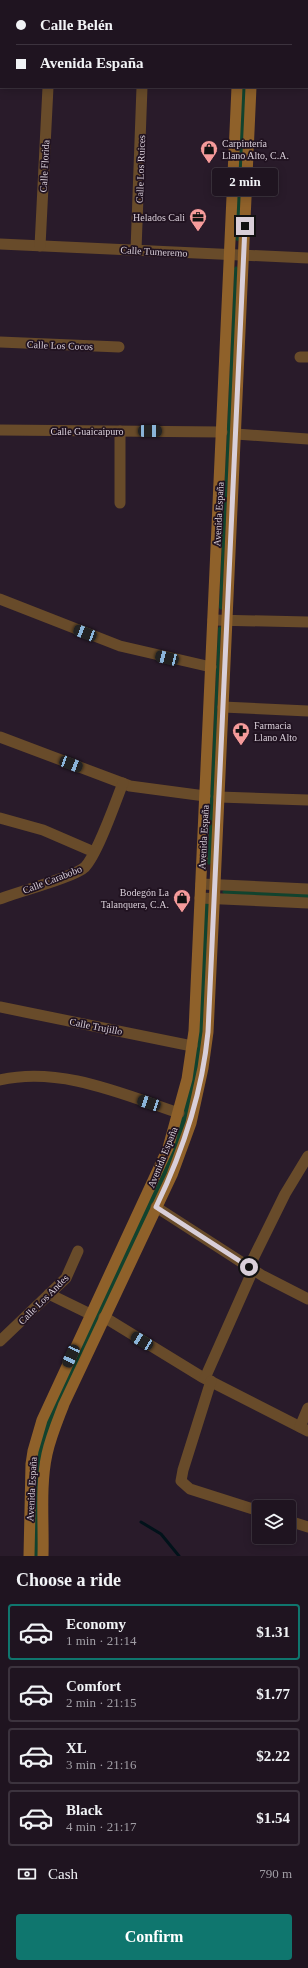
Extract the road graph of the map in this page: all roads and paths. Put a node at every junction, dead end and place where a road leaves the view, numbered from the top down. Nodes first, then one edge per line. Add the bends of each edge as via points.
1 (48, 88) edge
2 (142, 88) edge
3 (237, 88) edge
4 (251, 88) edge
5 (0, 244) edge
6 (40, 246) junction
7 (136, 250) junction
8 (229, 255) junction
9 (243, 256) junction
10 (308, 258) edge
11 (0, 342) edge
12 (119, 347) dead end
13 (0, 430) edge
14 (120, 431) junction
15 (222, 432) junction
16 (236, 434) junction
17 (308, 439) edge
18 (120, 503) dead end
19 (0, 599) edge
20 (213, 620) junction
21 (227, 621) junction
22 (308, 622) edge
23 (211, 667) junction
24 (223, 707) junction
25 (308, 711) edge
26 (0, 737) edge
27 (123, 784) junction
28 (205, 796) junction
29 (219, 797) junction
30 (308, 800) edge
31 (0, 818) edge
32 (94, 852) junction
33 (201, 884) junction
34 (215, 885) junction
35 (308, 889) edge
36 (200, 898) junction
37 (0, 899) edge
38 (214, 899) junction
39 (308, 903) edge
40 (0, 1007) edge
41 (192, 1046) junction
42 (0, 1080) edge
43 (179, 1113) junction
44 (308, 1156) edge
45 (156, 1207) junction
46 (78, 1251) dead end
47 (251, 1269) junction
48 (49, 1294) junction
49 (308, 1299) edge
50 (90, 1314) junction
51 (104, 1317) junction
52 (0, 1341) edge
53 (208, 1380) junction
54 (308, 1408) edge
55 (304, 1429) edge
56 (252, 1510) edge
57 (296, 1523) edge
58 (308, 1527) edge
59 (29, 1556) edge
60 (43, 1556) edge

1 - 6 street, Calle Florida
2 - 7 street, Calle Los Ruices
3 - 8 main road, Avenida España
4 - 9 main road, Avenida España
5 - 6 street, Calle Tumeremo
6 - 7 street, Calle Tumeremo
7 - 8 street, Calle Tumeremo
8 - 9 street, Calle Tumeremo
8 - 15 main road, Avenida España
9 - 10 street, Calle Tumeremo
9 - 16 main road, Avenida España
11 - 12 street, Calle Los Cocos
13 - 14 street, Calle Guaicaipuro
14 - 15 street, Calle Guaicaipuro
14 - 18 street
15 - 20 main road, Avenida España
16 - 17 street
16 - 21 main road, Avenida España
19 - 23 street via 120,646
20 - 21 street
20 - 23 main road, Avenida España
21 - 22 street
21 - 24 main road, Avenida España
23 - 28 main road, Avenida España
24 - 25 street
24 - 29 main road, Avenida España
26 - 27 street
27 - 28 street
27 - 32 street, Calle Carabobo
28 - 33 main road, Avenida España
29 - 30 street
29 - 34 main road, Avenida España
31 - 32 street via 43,830
32 - 37 street, Calle Carabobo via 91,860 81,870
33 - 34 street
33 - 36 main road, Avenida España
34 - 35 street
34 - 38 main road, Avenida España
36 - 38 street
36 - 41 main road, Avenida España
38 - 39 street
38 - 45 main road, Avenida España via 208,1032 203,1068 187,1136
40 - 41 street, Calle Trujillo
41 - 43 main road, Avenida España
42 - 43 street via 26,1075 88,1084
43 - 50 main road, Avenida España via 159,1169
44 - 47 street via 285,1194
45 - 47 street
45 - 51 main road, Avenida España
46 - 48 street, Calle Los Andes via 66,1278
47 - 49 street
47 - 53 street
48 - 50 street
48 - 52 street, Calle Los Andes
50 - 59 main road, Avenida España via 48,1405 33,1450
51 - 53 street
51 - 60 main road, Avenida España via 64,1404 47,1454
53 - 55 street
53 - 56 street via 181,1481 190,1489
54 - 55 street
57 - 58 street

